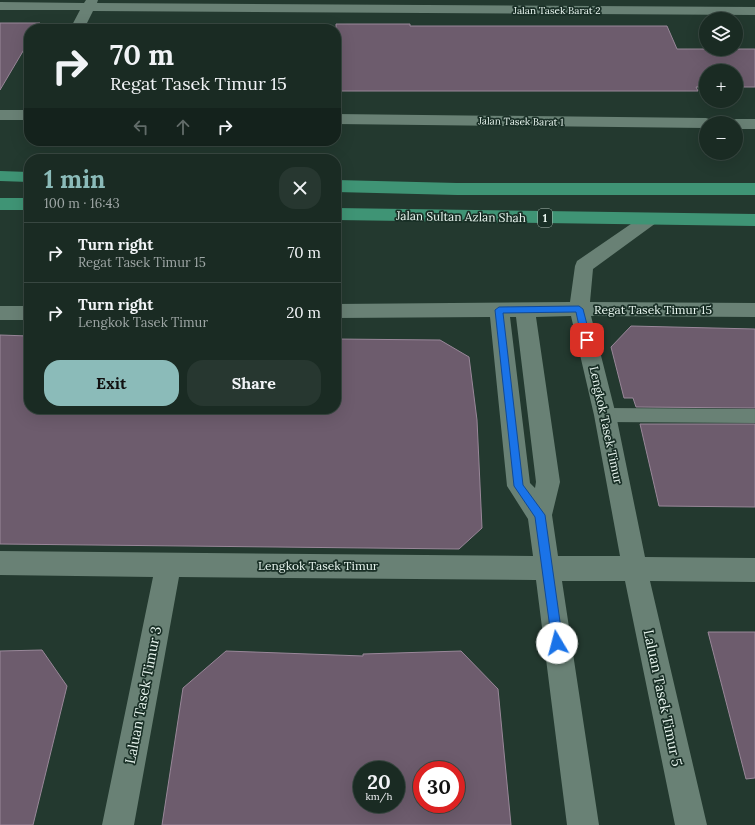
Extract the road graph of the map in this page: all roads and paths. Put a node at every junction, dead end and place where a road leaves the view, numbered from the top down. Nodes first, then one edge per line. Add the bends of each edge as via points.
1 (91, 3) edge
2 (0, 6) edge
3 (755, 11) edge
4 (80, 24) edge
5 (0, 115) edge
6 (24, 115) edge
7 (341, 119) edge
8 (699, 123) edge
9 (743, 124) edge
10 (755, 124) edge
11 (0, 176) edge
12 (24, 177) edge
13 (341, 186) edge
14 (755, 189) edge
15 (0, 204) edge
16 (24, 204) edge
17 (341, 214) edge
18 (650, 219) junction
19 (755, 220) edge
20 (579, 309) junction
21 (499, 310) junction
22 (525, 310) junction
23 (755, 310) edge
24 (341, 311) edge
25 (0, 313) edge
26 (24, 313) edge
27 (605, 415) junction
28 (755, 416) edge
29 (540, 515) junction
30 (0, 563) edge
31 (168, 565) junction
32 (546, 567) junction
33 (635, 570) junction
34 (755, 570) edge
35 (118, 825) edge
36 (583, 825) edge
37 (691, 825) edge

1 - 2 street, Jalan Tasek Barat 2
1 - 3 street, Jalan Tasek Barat 2
1 - 4 street
5 - 6 street
7 - 8 street, Jalan Tasek Barat 1
9 - 10 street
11 - 12 main road
13 - 14 main road via 457,189
15 - 16 main road
17 - 18 main road, Jalan Sultan Azlan Shah / 1
18 - 19 main road, Jalan Sultan Azlan Shah / 1
18 - 20 street, Lengkok Tasek Timur via 584,266
20 - 22 street, Regat Tasek Timur 15
20 - 23 street, Regat Tasek Timur 15
20 - 27 street, Lengkok Tasek Timur
21 - 22 street, Regat Tasek Timur 15
21 - 24 street, Regat Tasek Timur 15
21 - 29 street via 519,486
22 - 29 street via 548,482
25 - 26 street
27 - 28 lane
27 - 33 street, Lengkok Tasek Timur
29 - 32 street
30 - 31 street, Lengkok Tasek Timur
31 - 32 street, Lengkok Tasek Timur
31 - 35 street, Laluan Tasek Timur 3
32 - 33 street, Lengkok Tasek Timur
32 - 36 street
33 - 34 street, Lengkok Tasek Timur
33 - 37 street, Laluan Tasek Timur 5

